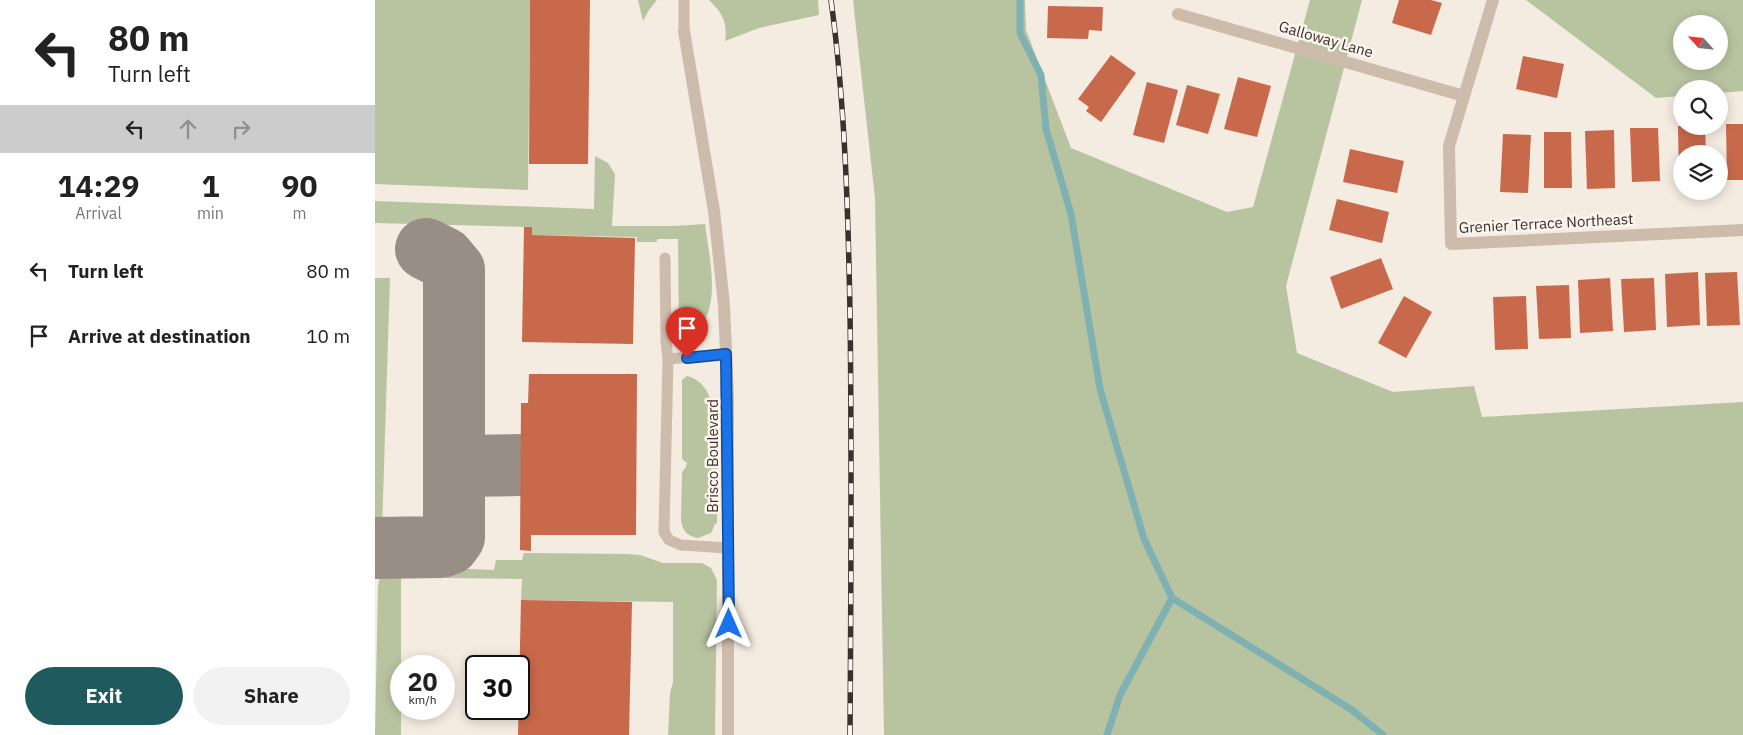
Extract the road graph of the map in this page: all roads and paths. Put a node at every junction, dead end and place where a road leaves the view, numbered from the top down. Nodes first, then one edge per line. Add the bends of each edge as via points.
1 (684, 0) edge
2 (1493, 0) edge
3 (1179, 14) dead end
4 (684, 31) joint
5 (1464, 96) junction
6 (1743, 230) edge
7 (665, 258) dead end
8 (726, 354) junction
9 (668, 359) junction
10 (728, 548) junction
11 (728, 735) edge

1 - 4 lane
2 - 5 street, Grenier Terrace Northeast
3 - 5 street, Galloway Lane
4 - 8 street, Brisco Boulevard via 714,211
5 - 6 street, Grenier Terrace Northeast via 1449,146 1451,244
7 - 9 lane
8 - 9 lane
8 - 10 street, Brisco Boulevard
9 - 10 lane via 664,532 669,540 681,545
10 - 11 street, Brisco Boulevard

